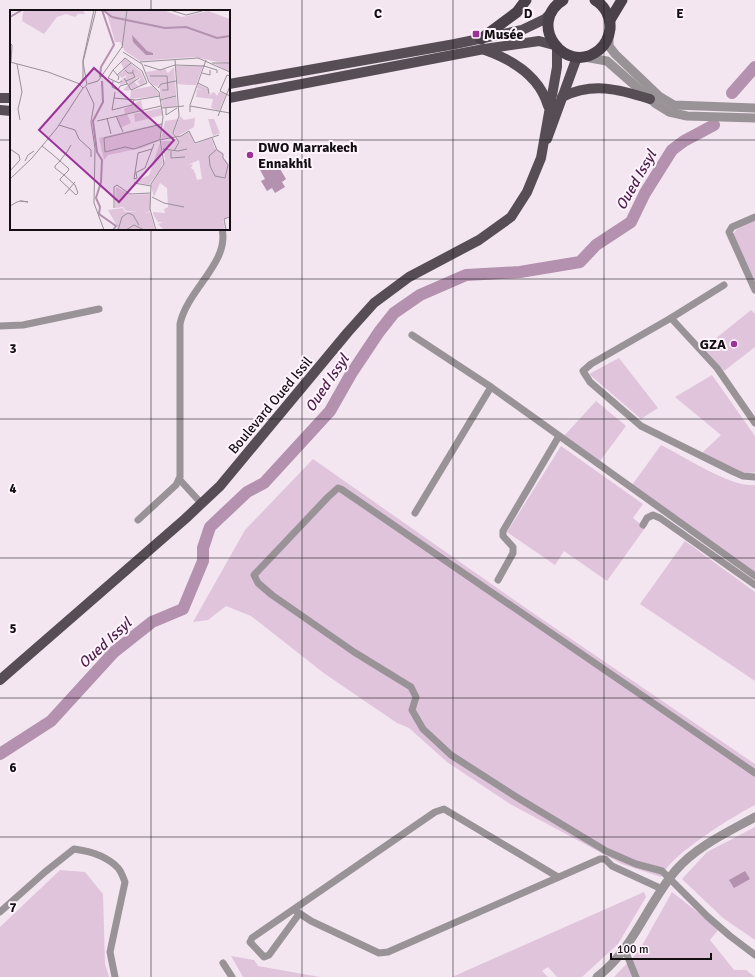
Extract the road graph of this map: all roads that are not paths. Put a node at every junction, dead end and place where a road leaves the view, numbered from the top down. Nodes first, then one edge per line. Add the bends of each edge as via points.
1 (526, 0) edge
2 (562, 0) edge
3 (595, 0) edge
4 (622, 0) edge
5 (551, 13) junction
6 (610, 20) junction
7 (609, 35) junction
8 (482, 44) junction
9 (556, 46) junction
10 (580, 57) junction
11 (230, 84) edge
12 (562, 97) junction
13 (230, 98) edge
14 (650, 99) junction
15 (549, 108) junction
16 (755, 108) edge
17 (688, 112) junction
18 (755, 118) edge
19 (544, 144) junction
20 (755, 217) edge
21 (222, 230) edge
22 (724, 285) dead end
23 (755, 290) edge
24 (99, 310) dead end
25 (671, 318) junction
26 (0, 326) edge
27 (412, 335) dead end
28 (491, 387) junction
29 (755, 423) edge
30 (559, 436) junction
31 (755, 477) edge
32 (179, 480) junction
33 (202, 503) junction
34 (415, 513) dead end
35 (138, 520) dead end
36 (643, 524) dead end
37 (755, 576) edge
38 (498, 580) dead end
39 (755, 585) edge
40 (0, 680) edge
41 (755, 773) edge
42 (755, 817) edge
43 (558, 877) junction
44 (670, 878) junction
45 (662, 889) junction
46 (293, 908) junction
47 (0, 912) edge
48 (299, 914) junction
49 (625, 950) junction
50 (755, 955) edge
51 (223, 963) dead end
52 (115, 977) edge
53 (232, 977) edge
54 (597, 977) edge
55 (636, 977) edge

1 - 8 highway via 517,12
2 - 5 highway
3 - 6 highway via 604,7
4 - 6 highway
5 - 8 main road via 545,19 522,30
5 - 9 highway via 548,29
6 - 7 highway
7 - 10 highway via 601,48
7 - 17 street via 609,46 615,54 658,96
8 - 9 main road via 539,41
8 - 11 main road
8 - 13 main road
8 - 15 main road via 531,76 546,97
9 - 10 highway via 564,53
9 - 15 main road, Boulevard Oued Issil via 557,67
10 - 12 main road, Boulevard Oued Issil
10 - 14 street via 607,61
12 - 14 main road via 575,91 597,87
12 - 19 main road, Boulevard Oued Issil
14 - 17 street via 669,112
15 - 19 main road, Boulevard Oued Issil
16 - 17 street
17 - 18 street
19 - 33 main road, Boulevard Oued Issil via 535,175 511,217 479,240 409,277 374,304 238,466
20 - 23 street via 732,227 729,232
21 - 32 street via 223,242 219,256 187,302 180,324
22 - 25 street
24 - 26 street via 23,325
25 - 29 street via 717,368
25 - 31 street via 617,348 583,371 590,382 642,426 734,472
27 - 28 street
28 - 30 street
28 - 34 street
30 - 37 street
30 - 38 street via 503,531 503,536 514,550
32 - 33 street
32 - 35 street
33 - 40 main road, Boulevard Oued Issil
36 - 39 street via 653,515 660,518
41 - 44 street via 341,489 328,496 256,572 254,577 258,583 272,595 410,687 416,697 412,710 414,715 423,729 451,755 606,850 636,864 662,871
42 - 44 street via 694,854
43 - 45 street via 605,859 612,866
43 - 46 street via 444,808
43 - 48 street via 388,952 379,952
44 - 45 street
44 - 50 street via 681,892 719,927
45 - 49 street
46 - 48 street
46 - 48 street via 250,939 262,955 267,956 271,953
47 - 52 street via 74,849 88,851 106,859 118,868 125,882 110,952
49 - 54 street
49 - 55 street
51 - 53 street

